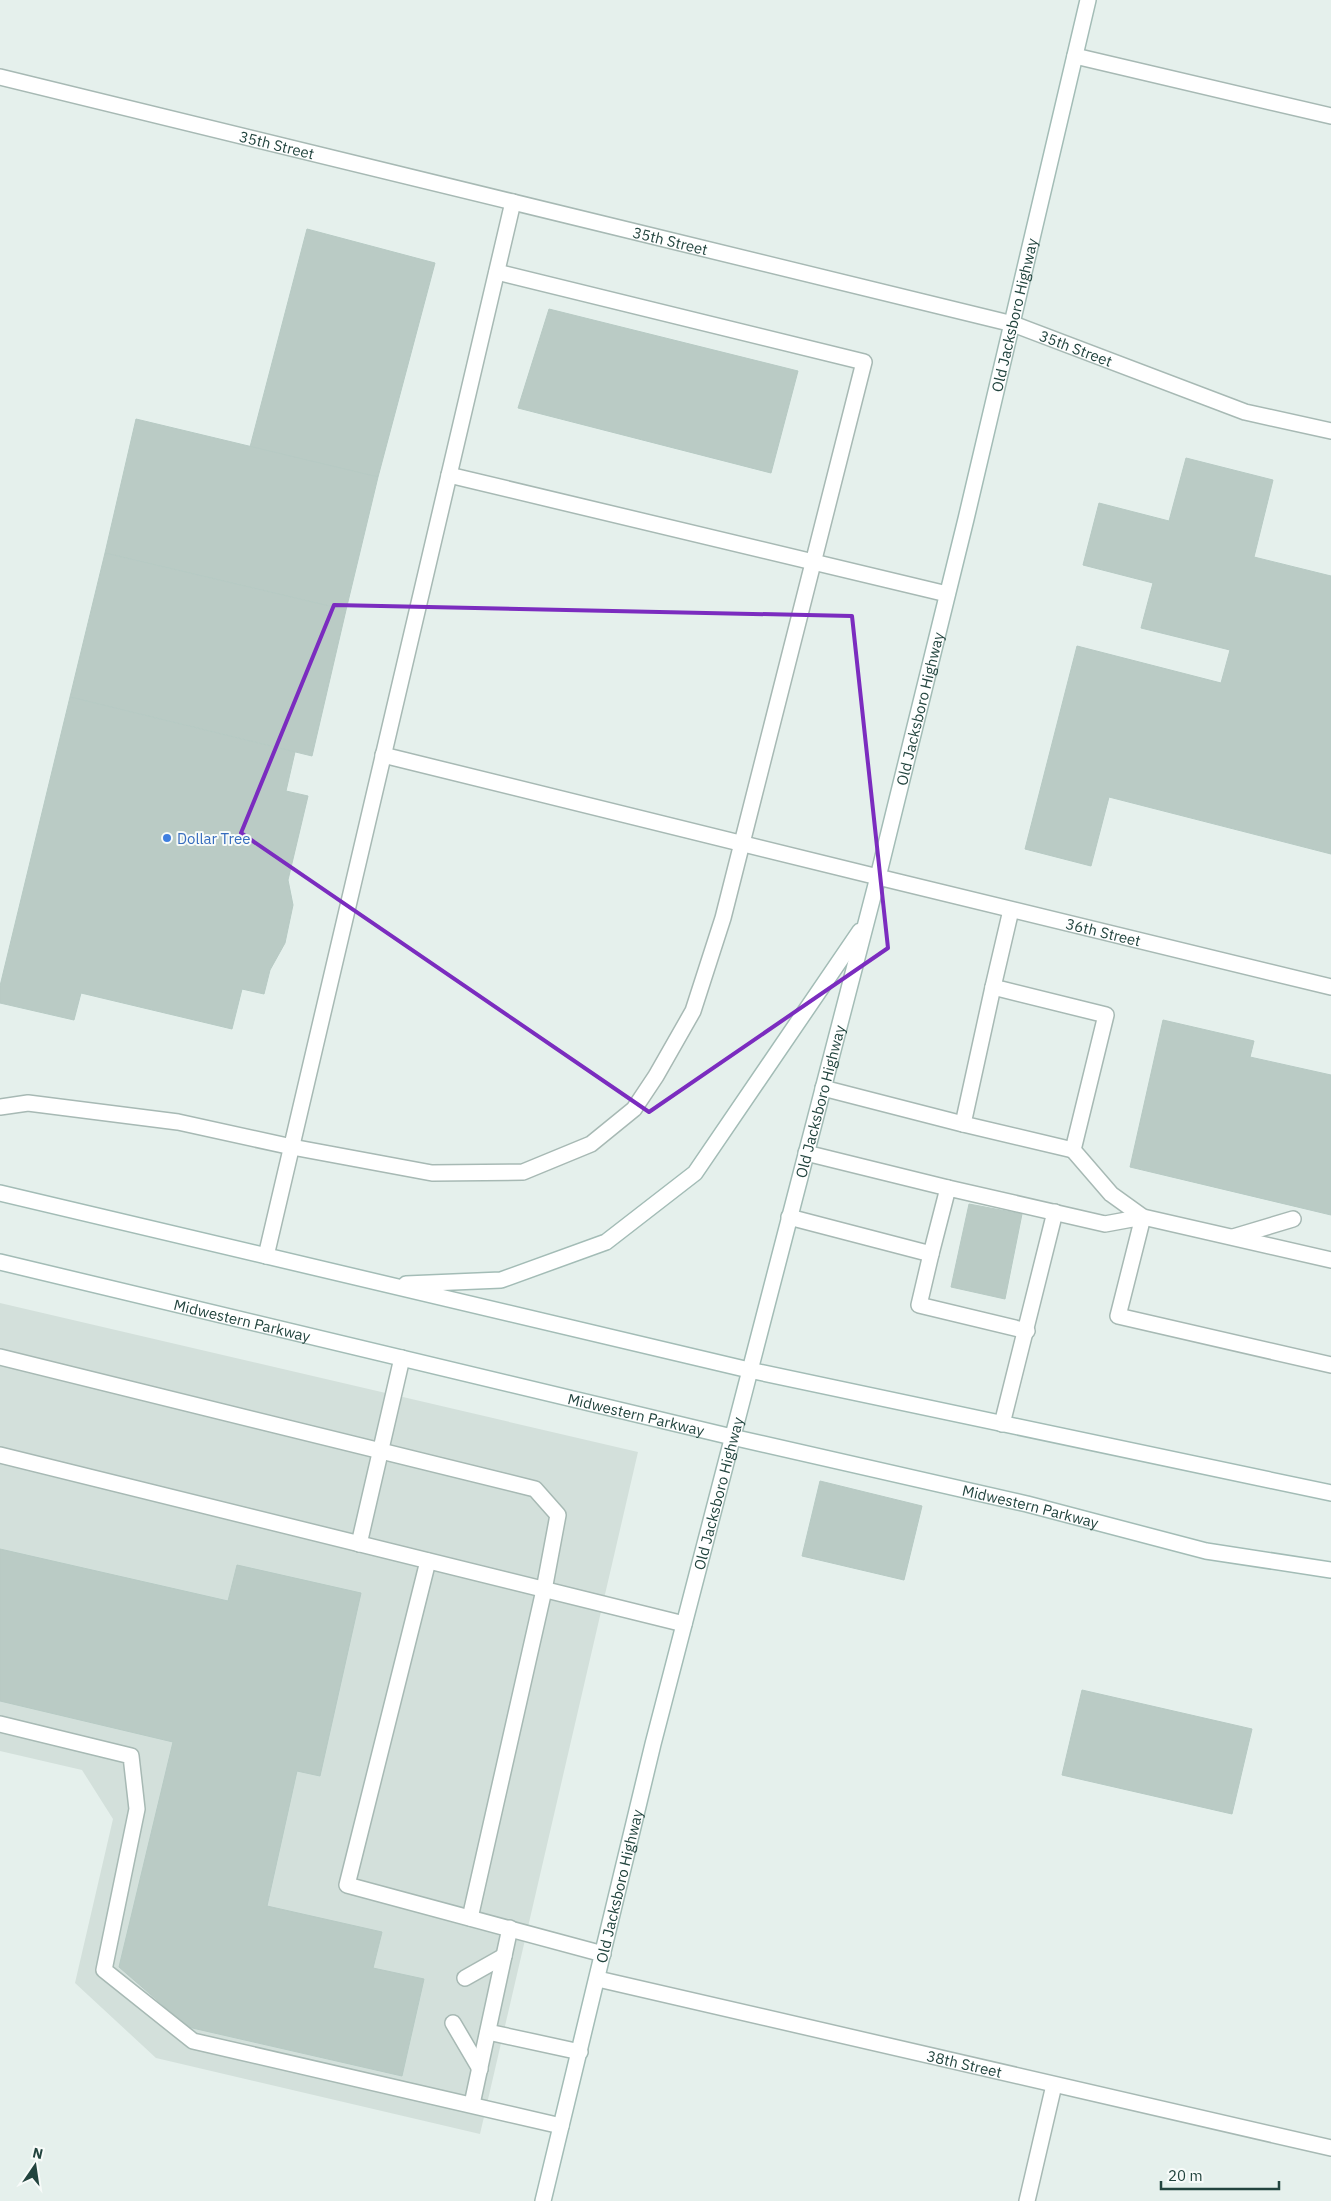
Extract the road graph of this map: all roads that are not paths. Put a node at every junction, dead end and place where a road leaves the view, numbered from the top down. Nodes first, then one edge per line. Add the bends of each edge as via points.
1 (1088, 0) edge
2 (1075, 56) junction
3 (0, 77) edge
4 (1331, 116) edge
5 (513, 202) junction
6 (497, 272) junction
7 (1013, 324) junction
8 (1331, 431) edge
9 (449, 475) junction
10 (814, 562) junction
11 (948, 594) junction
12 (384, 755) junction
13 (743, 845) junction
14 (878, 877) junction
15 (1011, 910) junction
16 (866, 921) junction
17 (993, 987) junction
18 (1331, 987) edge
19 (823, 1088) junction
20 (0, 1108) edge
21 (963, 1124) junction
22 (292, 1147) junction
23 (1073, 1150) junction
24 (806, 1153) junction
25 (948, 1188) junction
26 (0, 1192) edge
27 (1055, 1212) junction
28 (789, 1217) junction
29 (1143, 1217) junction
30 (1293, 1219) dead end
31 (1232, 1238) junction
32 (931, 1254) junction
33 (266, 1256) junction
34 (1331, 1260) edge
35 (0, 1262) edge
36 (389, 1285) junction
37 (1027, 1331) junction
38 (0, 1357) edge
39 (402, 1358) junction
40 (1331, 1365) edge
41 (749, 1370) junction
42 (1002, 1424) junction
43 (732, 1437) junction
44 (382, 1451) junction
45 (0, 1456) edge
46 (1331, 1493) edge
47 (359, 1544) junction
48 (428, 1561) junction
49 (1331, 1570) edge
50 (544, 1590) junction
51 (684, 1624) junction
52 (0, 1724) edge
53 (470, 1918) junction
54 (510, 1928) junction
55 (603, 1954) junction
56 (504, 1956) junction
57 (465, 1978) dead end
58 (598, 1979) junction
59 (453, 2023) dead end
60 (488, 2032) junction
61 (580, 2052) junction
62 (480, 2069) junction
63 (1054, 2085) junction
64 (472, 2104) junction
65 (562, 2126) junction
66 (1331, 2148) edge
67 (543, 2201) edge
68 (1027, 2201) edge

1 - 2 main road, Old Jacksboro Highway
2 - 4 main road
2 - 7 main road, Old Jacksboro Highway
3 - 5 main road, 35th Street
5 - 6 main road
5 - 7 main road, 35th Street
6 - 9 main road
6 - 10 main road via 864,362
7 - 8 main road, 35th Street via 1245,412
7 - 11 main road, Old Jacksboro Highway
9 - 10 main road
9 - 12 main road
10 - 11 main road
10 - 13 main road
11 - 14 main road, Old Jacksboro Highway
12 - 13 main road, 36th Street
12 - 22 main road
13 - 14 main road, 36th Street
13 - 22 main road via 724,918 693,1011 634,1109 591,1144 523,1172 432,1173
14 - 15 main road, 36th Street
14 - 16 main road, Old Jacksboro Highway
15 - 17 main road
15 - 18 main road, 36th Street
16 - 19 main road, Old Jacksboro Highway
16 - 36 main road via 695,1173 606,1242 501,1280
17 - 21 main road
17 - 23 main road via 1106,1015
19 - 21 main road
19 - 24 main road, Old Jacksboro Highway
20 - 22 main road via 28,1103 178,1122
21 - 23 main road
22 - 33 main road
23 - 29 main road via 1111,1194
24 - 25 main road
24 - 28 main road, Old Jacksboro Highway
25 - 27 main road
25 - 32 main road
26 - 33 main road
27 - 29 main road via 1105,1224
27 - 37 main road
28 - 32 main road
28 - 41 main road, Old Jacksboro Highway
29 - 31 main road
29 - 40 main road via 1118,1316
30 - 31 main road
31 - 34 main road
32 - 37 main road via 919,1305
33 - 36 main road
35 - 39 main road, Midwestern Parkway
36 - 41 main road
37 - 42 main road
38 - 44 main road
39 - 43 main road, Midwestern Parkway
39 - 44 main road
41 - 42 main road
41 - 43 main road, Old Jacksboro Highway
42 - 46 main road
43 - 49 main road, Midwestern Parkway via 1028,1504 1206,1551
43 - 51 main road, Old Jacksboro Highway
44 - 47 main road
44 - 50 main road via 535,1489 558,1515
45 - 47 main road
47 - 48 main road
48 - 50 main road
48 - 53 main road via 347,1885
50 - 51 main road
50 - 53 main road
51 - 55 main road, Old Jacksboro Highway
52 - 64 main road via 130,1756 137,1809 104,1970 193,2041
53 - 54 main road
54 - 55 main road
54 - 56 main road
55 - 58 main road, Old Jacksboro Highway
56 - 57 main road
56 - 60 main road
58 - 61 main road, Old Jacksboro Highway
58 - 63 main road, 38th Street
59 - 62 main road
60 - 61 main road
60 - 62 main road
61 - 65 main road, Old Jacksboro Highway
62 - 64 main road
63 - 66 main road, 38th Street
63 - 68 main road
64 - 65 main road
65 - 67 main road, Old Jacksboro Highway

